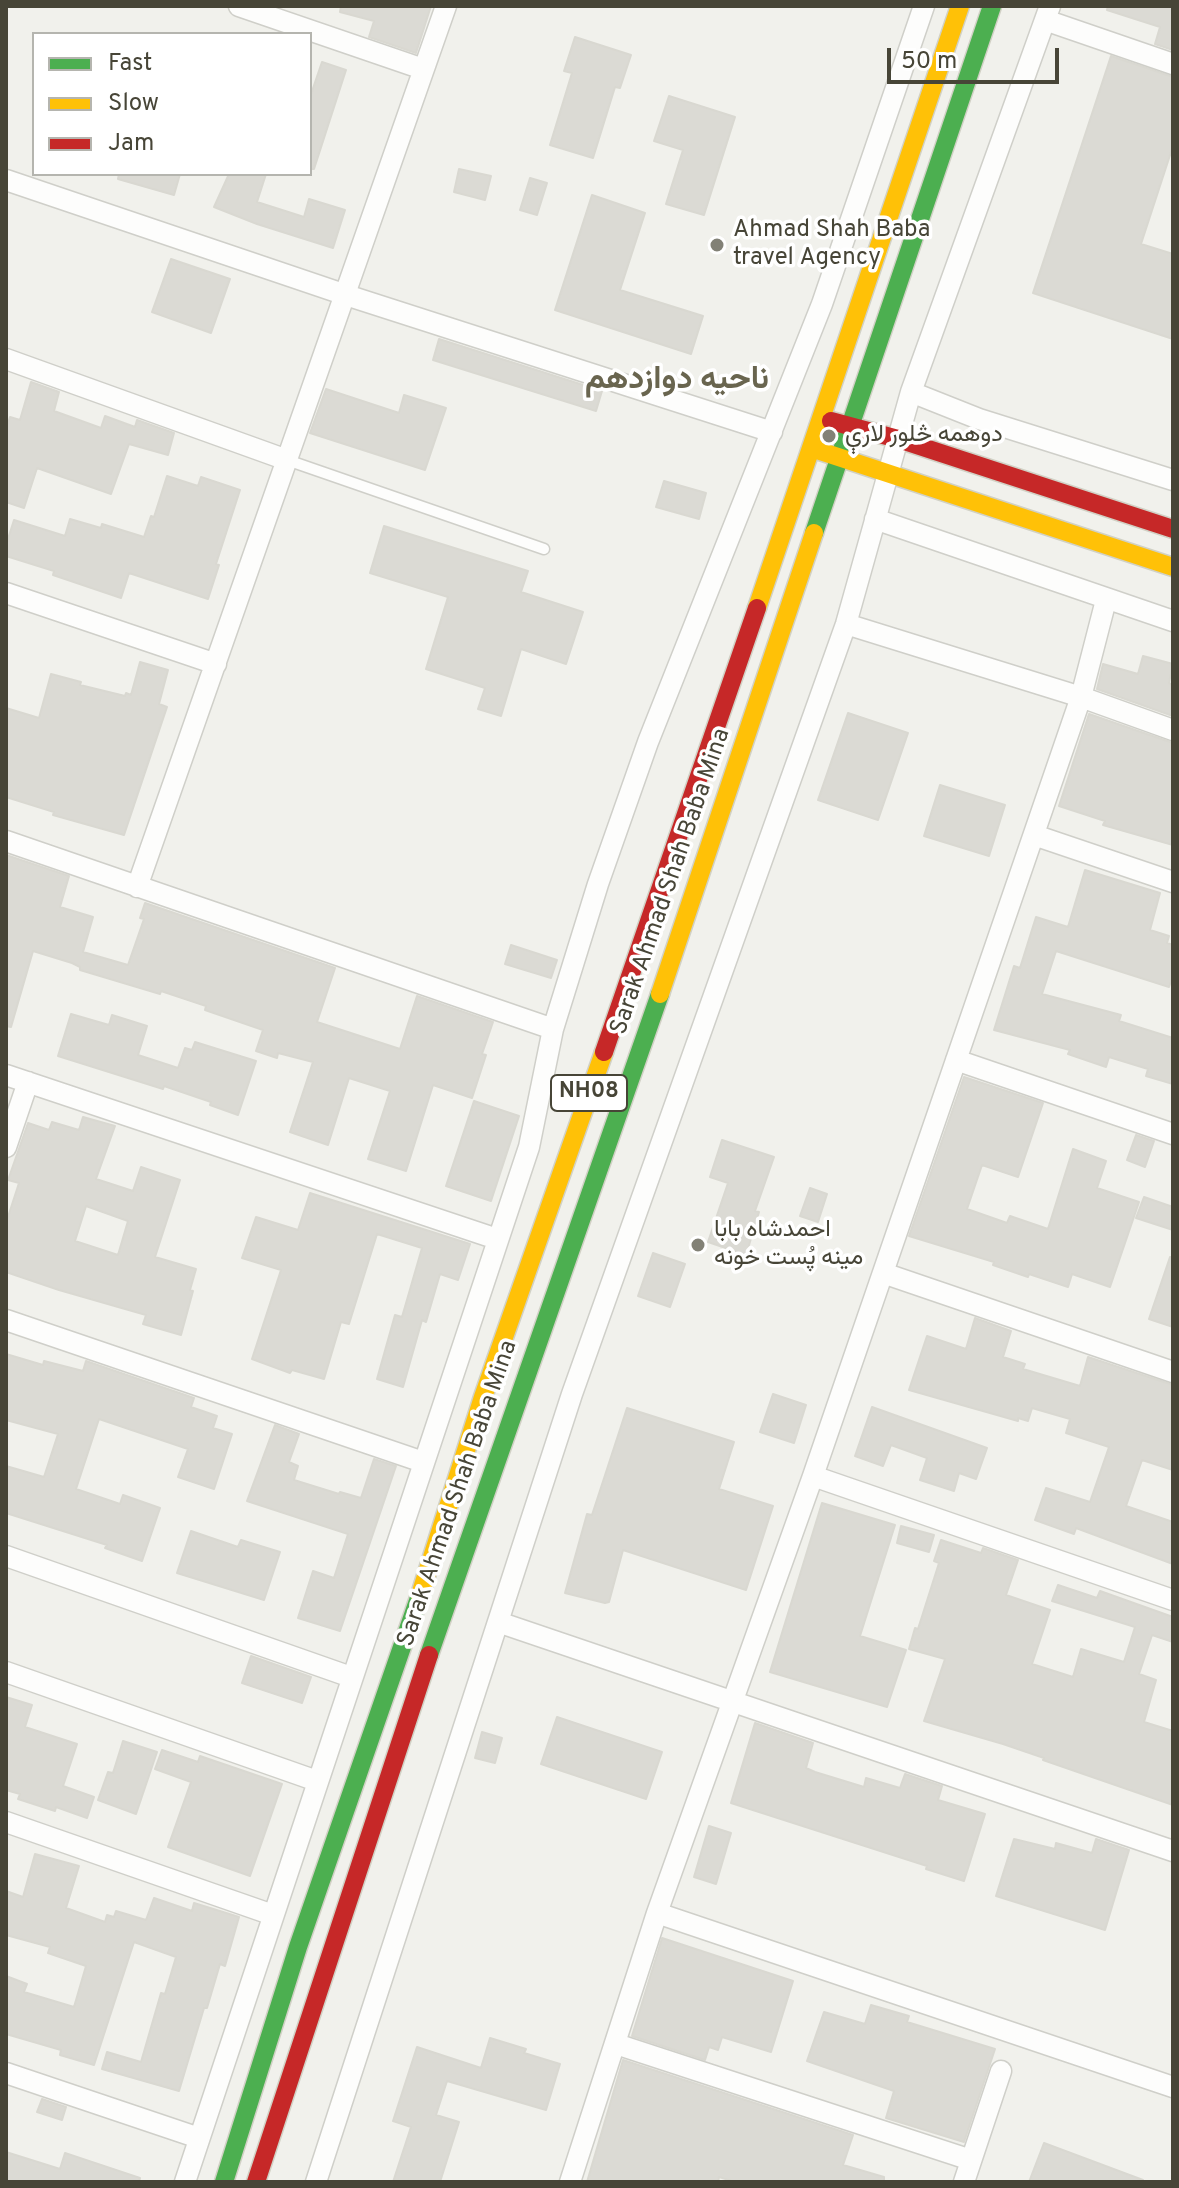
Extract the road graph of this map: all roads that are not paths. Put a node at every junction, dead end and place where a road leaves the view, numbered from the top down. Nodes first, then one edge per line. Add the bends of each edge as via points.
1 (239, 6) edge
2 (446, 6) edge
3 (924, 6) edge
4 (960, 6) edge
5 (992, 6) edge
6 (1047, 13) edge
7 (1173, 64) edge
8 (423, 69) junction
9 (6, 180) edge
10 (346, 295) junction
11 (6, 359) edge
12 (911, 392) junction
13 (822, 418) junction
14 (849, 427) junction
15 (772, 432) junction
16 (898, 439) junction
17 (812, 448) junction
18 (840, 458) junction
19 (287, 460) junction
20 (888, 472) junction
21 (1173, 480) edge
22 (875, 519) junction
23 (1173, 529) edge
24 (544, 549) dead end
25 (1173, 567) edge
26 (6, 593) edge
27 (1106, 600) junction
28 (1173, 621) edge
29 (846, 624) junction
30 (216, 664) junction
31 (1081, 697) junction
32 (1173, 730) edge
33 (1034, 835) junction
34 (6, 841) edge
35 (1173, 882) edge
36 (137, 887) junction
37 (553, 1029) junction
38 (956, 1060) junction
39 (6, 1075) edge
40 (28, 1082) junction
41 (1173, 1134) edge
42 (6, 1147) edge
43 (497, 1239) junction
44 (883, 1273) junction
45 (6, 1320) edge
46 (1173, 1372) edge
47 (423, 1462) junction
48 (813, 1476) junction
49 (6, 1556) edge
50 (1173, 1600) edge
51 (498, 1622) junction
52 (6, 1672) edge
53 (351, 1677) junction
54 (733, 1700) junction
55 (317, 1781) junction
56 (6, 1822) edge
57 (1173, 1851) edge
58 (657, 1913) junction
59 (273, 1915) junction
60 (616, 2044) junction
61 (1001, 2071) dead end
62 (6, 2073) edge
63 (1173, 2087) edge
64 (199, 2138) junction
65 (971, 2160) junction
66 (185, 2182) edge
67 (224, 2182) edge
68 (256, 2182) edge
69 (316, 2182) edge
70 (570, 2182) edge
71 (964, 2182) edge

1 - 8 street
2 - 8 street
3 - 15 street via 822,304
4 - 13 main road, NH08
5 - 14 main road, Sarak Ahmad Shah Baba Mina / NH08
6 - 7 street
6 - 12 street
8 - 10 street
9 - 10 street
10 - 15 street
10 - 19 street
11 - 19 street
12 - 16 street
12 - 21 street
13 - 14 main road
13 - 17 main road, NH08
14 - 16 main road
14 - 18 main road, Sarak Ahmad Shah Baba Mina / NH08
15 - 37 street via 648,742
16 - 20 street
16 - 23 main road
17 - 18 main road
17 - 67 main road, NH08 via 483,1397
18 - 20 main road
18 - 68 main road, Sarak Ahmad Shah Baba Mina / NH08 via 683,928 442,1615
19 - 24 lane
19 - 30 street
20 - 22 street
20 - 25 main road
22 - 27 street
22 - 29 street
26 - 30 street
27 - 28 street
27 - 31 street
29 - 31 street
29 - 51 street via 572,1394
30 - 36 street
31 - 32 street
31 - 33 street
33 - 35 street
33 - 38 street
34 - 36 street
36 - 37 street
37 - 43 street via 529,1147
38 - 41 street
38 - 44 street
39 - 40 street
40 - 42 street
40 - 43 street
43 - 47 street
44 - 46 street
44 - 48 street
45 - 47 street
47 - 53 street
48 - 50 street
48 - 54 street
49 - 53 street
51 - 54 street
51 - 69 street
52 - 55 street
53 - 55 street
54 - 57 street
54 - 58 street
55 - 59 street
56 - 59 street
58 - 60 street
58 - 63 street
59 - 64 street
60 - 65 street
60 - 70 street
61 - 65 street
62 - 64 street
64 - 66 street
65 - 71 street

